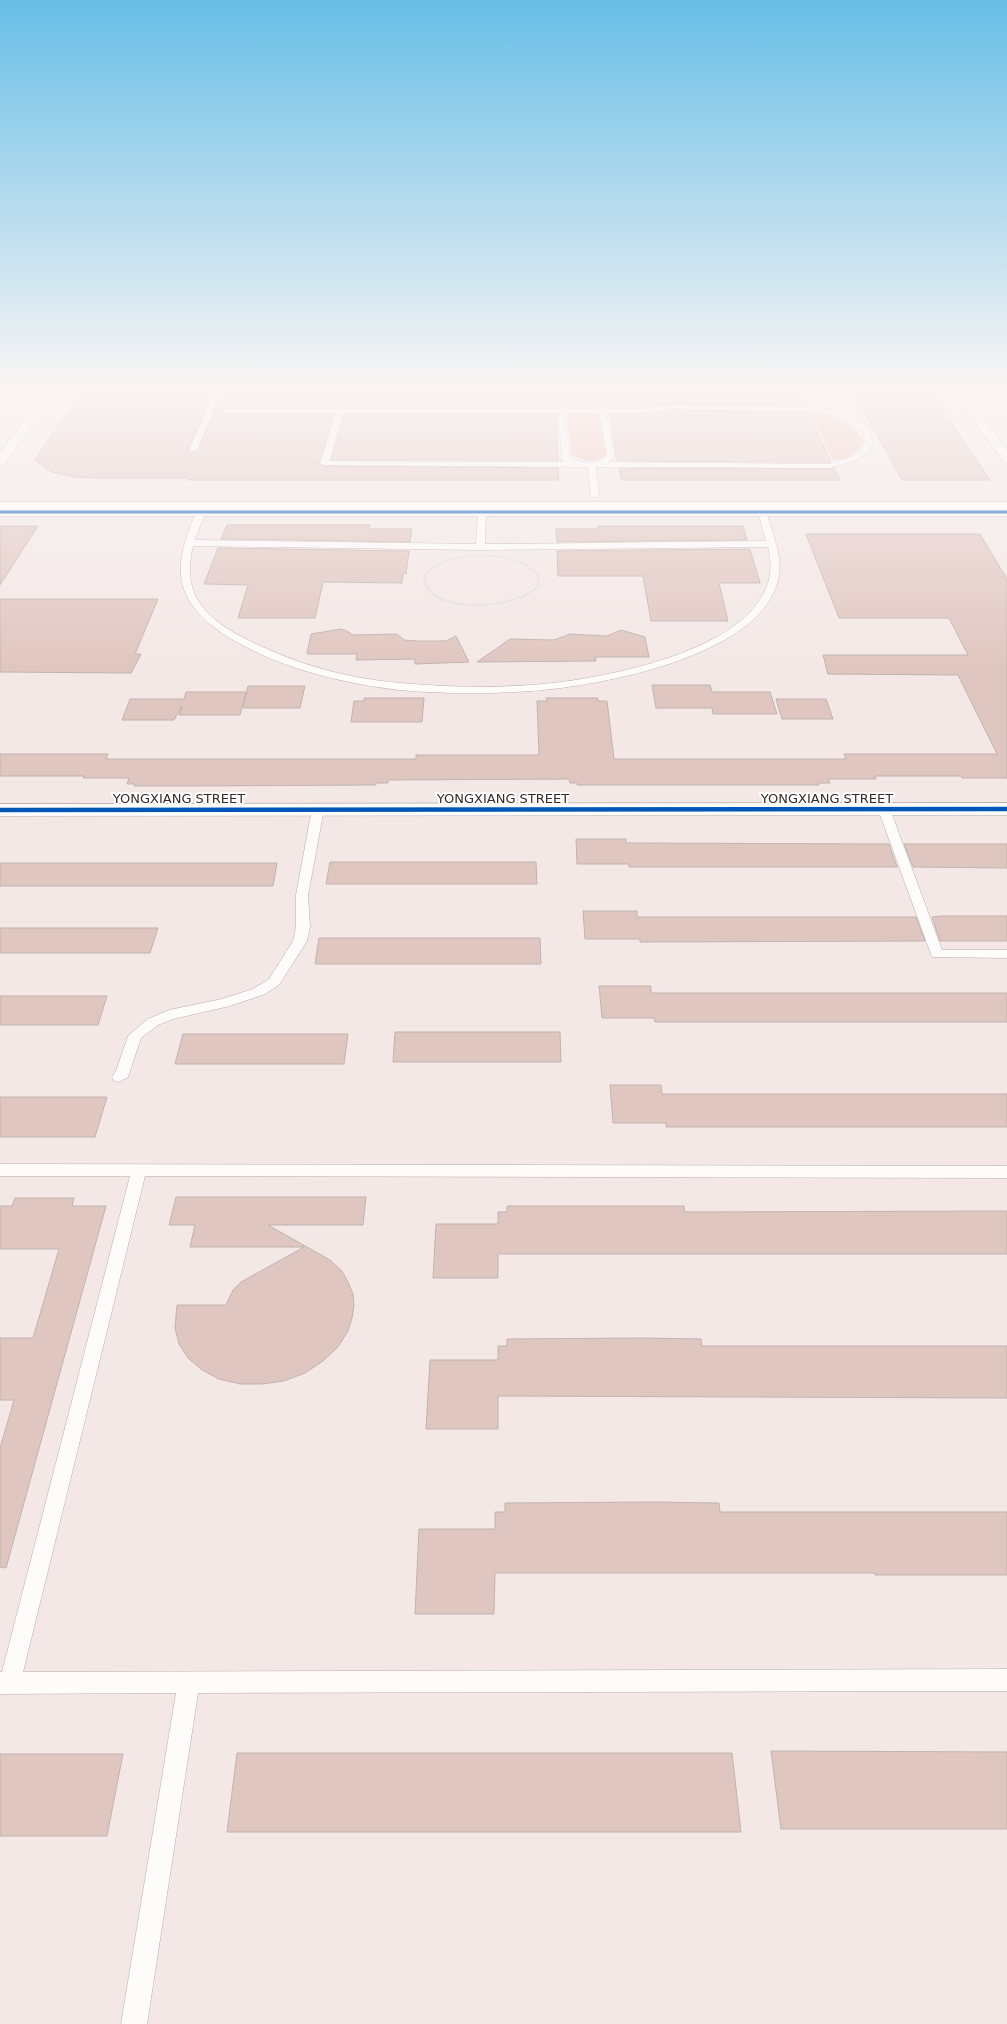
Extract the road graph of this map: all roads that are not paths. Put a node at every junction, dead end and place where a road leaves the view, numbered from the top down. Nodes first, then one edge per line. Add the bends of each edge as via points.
1 (593, 477) edge
2 (0, 496) edge
3 (595, 496) junction
4 (1007, 496) edge
5 (0, 506) edge
6 (1007, 506) edge
7 (0, 512) edge
8 (201, 512) junction
9 (482, 512) junction
10 (762, 512) junction
11 (1007, 512) edge
12 (190, 543) junction
13 (771, 544) junction
14 (480, 547) junction
15 (0, 810) edge
16 (318, 810) junction
17 (884, 810) junction
18 (1007, 810) edge
19 (1007, 954) edge
20 (119, 1077) dead end
21 (0, 1170) edge
22 (139, 1170) junction
23 (1007, 1172) edge
24 (1007, 1680) edge
25 (189, 1682) junction
26 (5, 1683) edge
27 (134, 2024) edge

1 - 3 lane
2 - 3 street
3 - 4 street
5 - 6 street
7 - 8 street
8 - 9 street
8 - 12 lane
9 - 10 street
9 - 14 lane
10 - 11 street
10 - 13 lane
12 - 13 lane via 185,575 192,598 210,620 244,643 300,666 352,679 410,687 472,690 535,688 595,680 650,667 696,651 737,627 758,609 766,598 775,575
12 - 14 lane
13 - 14 lane
15 - 16 street, YONGXIANG STREET
16 - 17 street, YONGXIANG STREET
16 - 20 lane via 302,895 303,926 300,941 274,982 258,992 225,1003 169,1015 153,1022 134,1036 123,1073
17 - 18 street, YONGXIANG STREET
17 - 19 lane via 937,954
21 - 22 lane
22 - 23 lane
22 - 26 lane
24 - 25 lane
25 - 26 lane
25 - 27 lane

